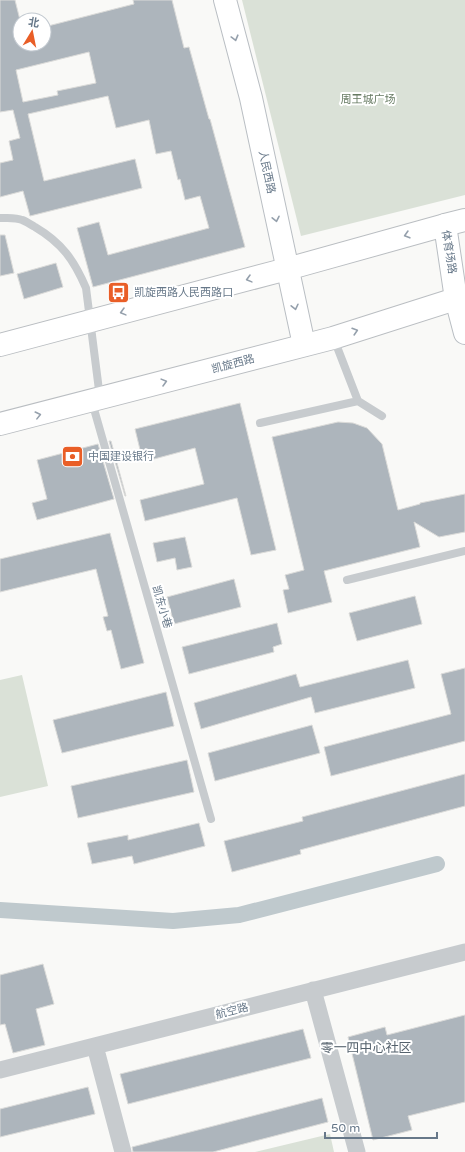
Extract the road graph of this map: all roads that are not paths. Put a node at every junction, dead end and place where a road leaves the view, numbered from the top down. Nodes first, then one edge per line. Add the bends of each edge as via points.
1 (225, 0) edge
2 (0, 218) edge
3 (455, 222) edge
4 (287, 269) junction
5 (465, 278) edge
6 (461, 298) edge
7 (90, 321) junction
8 (465, 333) edge
9 (333, 338) junction
10 (0, 344) edge
11 (304, 345) junction
12 (96, 400) junction
13 (358, 400) junction
14 (382, 416) dead end
15 (260, 423) dead end
16 (0, 424) edge
17 (465, 551) edge
18 (347, 580) dead end
19 (212, 819) dead end
20 (465, 952) edge
21 (313, 990) junction
22 (95, 1046) junction
23 (0, 1070) edge
24 (123, 1152) edge
25 (357, 1152) edge

1 -> 4 main road, 人民西路 via 251,98
2 - 7 lane, 凯东小巷 via 21,219 58,243 76,267 86,288
3 -> 4 main road
3 - 5 main road, 体育场路
3 - 6 main road, 体育场路
4 -> 7 main road
4 -> 11 main road, 人民西路
6 - 8 main road, 体育场路
9 -> 6 main road, 凯旋西路
7 - 10 main road
7 - 12 lane, 凯东小巷
9 - 11 main road, 凯旋西路
9 - 13 lane
12 -> 11 main road, 凯旋西路
16 -> 12 main road, 凯旋西路
12 - 19 lane, 凯东小巷
13 - 14 lane
13 - 15 lane
17 - 18 lane
20 - 21 street, 航空路
21 - 22 street, 航空路
21 - 25 street
22 - 23 street, 航空路
22 - 24 street

